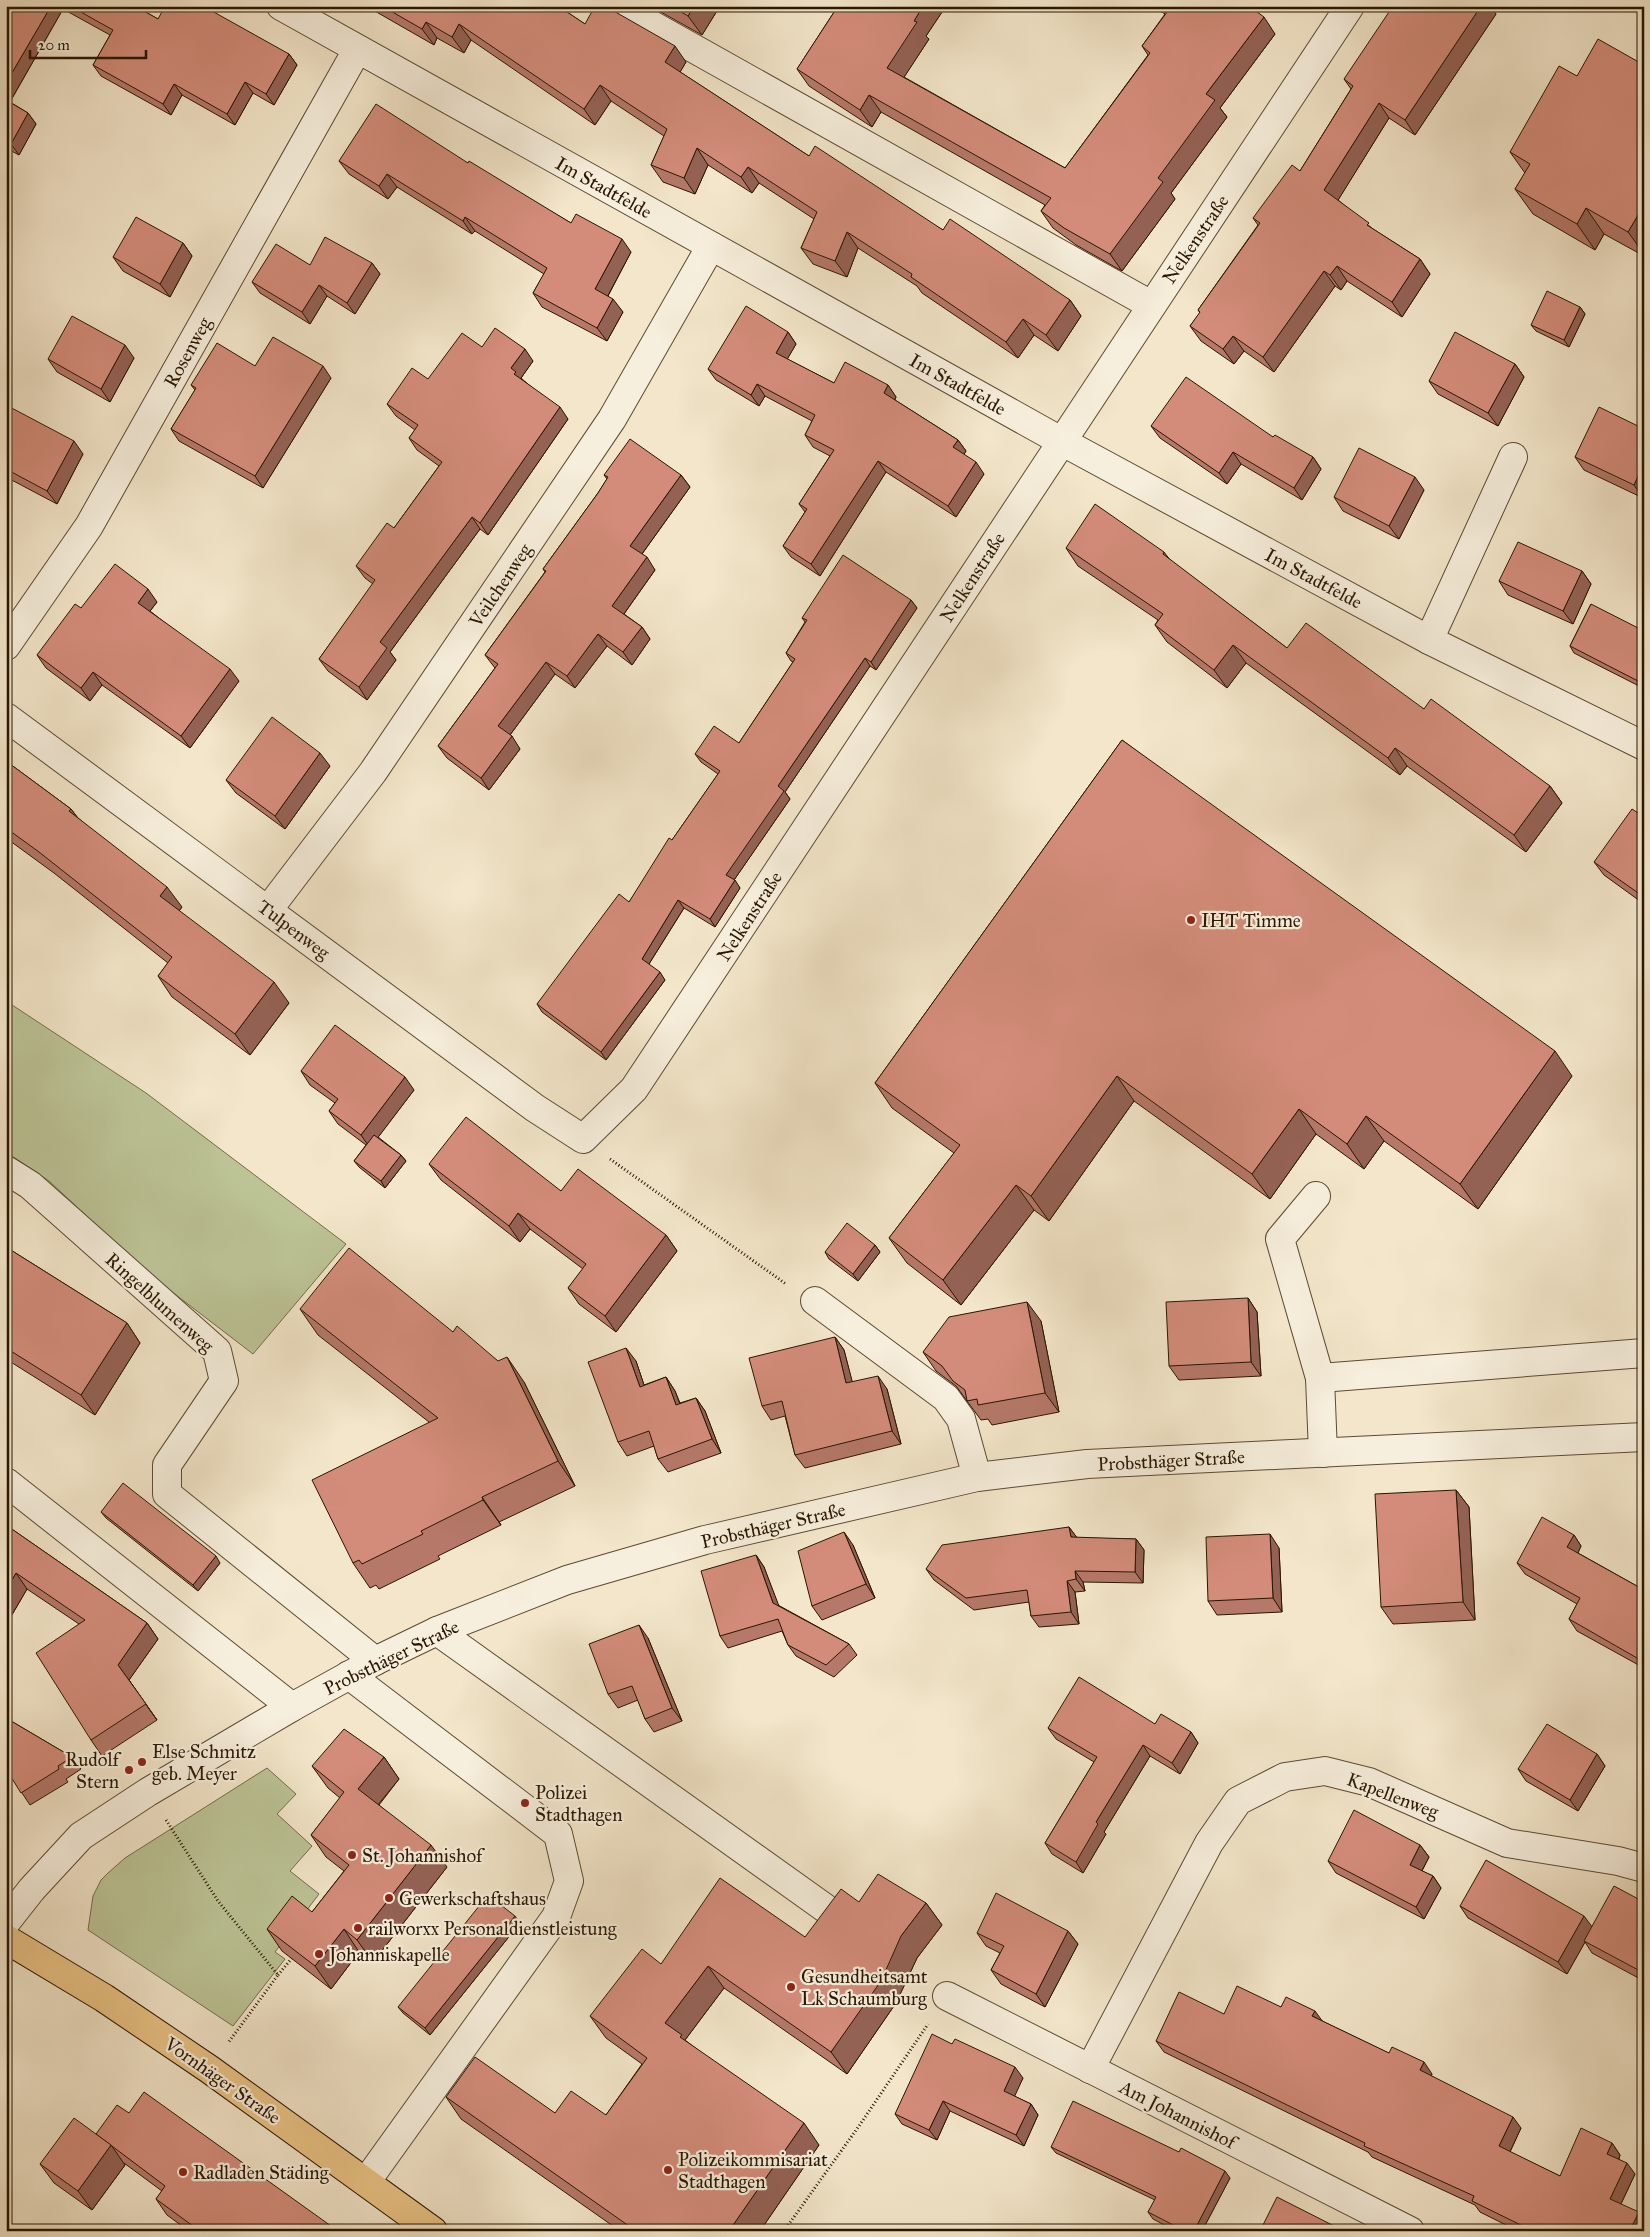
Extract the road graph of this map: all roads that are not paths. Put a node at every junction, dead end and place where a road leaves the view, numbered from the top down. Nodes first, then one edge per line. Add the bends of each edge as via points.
1 (281, 6) edge
2 (618, 6) edge
3 (1350, 6) edge
4 (357, 50) junction
5 (711, 246) junction
6 (1151, 305) junction
7 (1061, 441) junction
8 (1513, 457) dead end
9 (1429, 640) junction
10 (6, 646) edge
11 (6, 717) edge
12 (1644, 746) edge
13 (268, 910) junction
14 (583, 1139) joint
15 (6, 1170) edge
16 (1316, 1196) dead end
17 (815, 1301) road end
18 (1644, 1353) edge
19 (1320, 1378) junction
20 (1644, 1437) edge
21 (1323, 1453) junction
22 (976, 1477) junction
23 (6, 1482) edge
24 (437, 1631) junction
25 (375, 1661) junction
26 (348, 1675) junction
27 (292, 1706) junction
28 (1644, 1868) edge
29 (825, 1908) edge
30 (6, 1922) edge
31 (6, 1939) edge
32 (946, 1996) road end
33 (1090, 2069) junction
34 (366, 2182) junction
35 (433, 2231) edge
36 (1410, 2231) edge

1 - 4 street, Im Stadtfelde
2 - 6 street
3 - 6 street, Nelkenstraße
4 - 5 street, Im Stadtfelde
4 - 10 street, Rosenweg via 89,526
5 - 7 street, Im Stadtfelde
5 - 13 street, Veilchenweg via 612,419 373,772
6 - 7 street, Nelkenstraße
7 - 9 street, Im Stadtfelde
7 - 14 street, Nelkenstraße via 634,1089
8 - 9 street
9 - 12 street, Im Stadtfelde
11 - 13 street, Tulpenweg
13 - 14 street, Tulpenweg via 535,1108
15 - 25 street, Ringelblumenweg via 30,1185 217,1351 224,1381 167,1465 167,1494
16 - 19 street via 1280,1239
17 - 22 street via 946,1398 961,1419
18 - 19 street
19 - 21 street
20 - 21 street, Probsthäger Straße
21 - 22 street, Probsthäger Straße via 1087,1464
22 - 24 street, Probsthäger Straße via 696,1542 567,1580
23 - 27 street
24 - 25 street, Probsthäger Straße
24 - 29 street
25 - 26 street, Probsthäger Straße
26 - 27 street, Probsthäger Straße
26 - 34 street via 558,1834 569,1881 556,1917
27 - 30 street, Probsthäger Straße via 81,1836
28 - 33 street, Kapellenweg via 1508,1843 1369,1782 1325,1771 1285,1777 1238,1801 1209,1843
31 - 34 main road, Vornhäger Straße via 209,2069
32 - 33 street, Am Johannishof
33 - 36 street, Am Johannishof
34 - 35 main road, Vornhäger Straße

